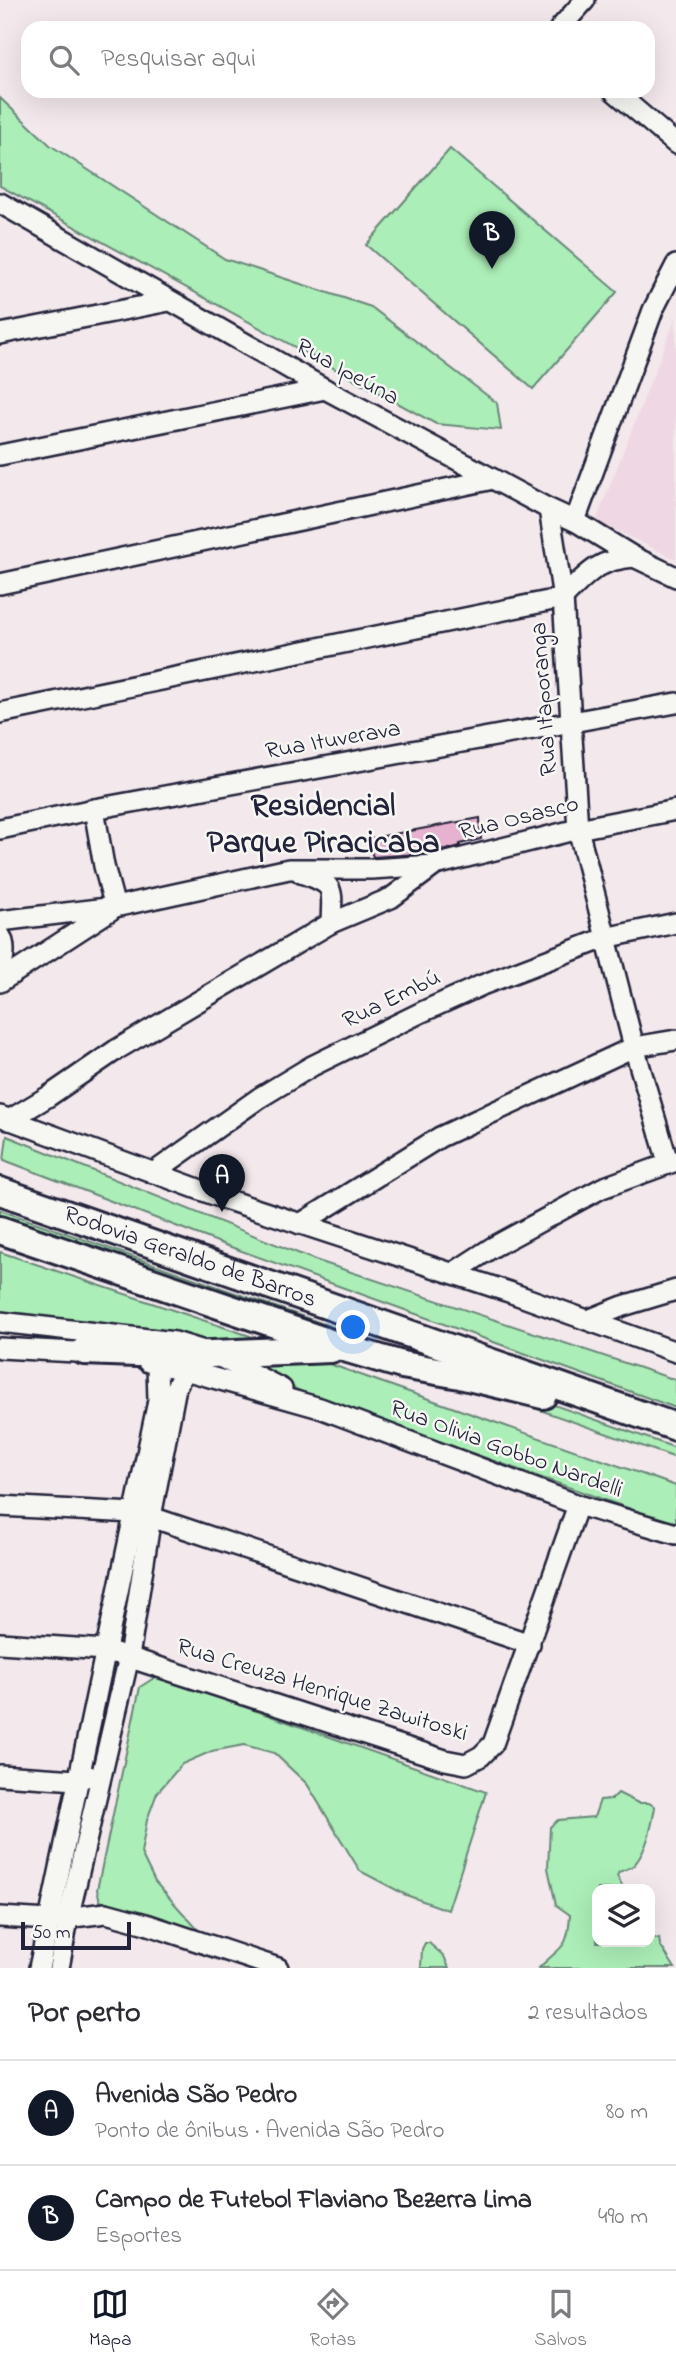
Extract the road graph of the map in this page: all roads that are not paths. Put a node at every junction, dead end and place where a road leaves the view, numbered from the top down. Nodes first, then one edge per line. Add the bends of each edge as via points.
1 (585, 0) edge
2 (566, 21) edge
3 (622, 98) edge
4 (676, 144) edge
5 (0, 203) edge
6 (9, 216) edge
7 (676, 265) edge
8 (169, 302) junction
9 (0, 334) edge
10 (325, 389) junction
11 (0, 455) edge
12 (493, 479) junction
13 (549, 509) junction
14 (575, 521) junction
15 (634, 556) junction
16 (676, 577) edge
17 (0, 584) edge
18 (563, 598) junction
19 (676, 703) edge
20 (0, 713) edge
21 (571, 723) junction
22 (94, 809) junction
23 (676, 810) edge
24 (1, 823) edge
25 (578, 829) junction
26 (435, 865) junction
27 (289, 869) junction
28 (115, 907) junction
29 (0, 921) edge
30 (331, 923) junction
31 (676, 923) edge
32 (0, 935) edge
33 (605, 938) junction
34 (0, 980) edge
35 (676, 1040) edge
36 (634, 1047) junction
37 (5, 1118) edge
38 (672, 1161) edge
39 (153, 1173) junction
40 (0, 1191) edge
41 (300, 1224) junction
42 (0, 1230) edge
43 (453, 1273) junction
44 (676, 1290) edge
45 (588, 1320) junction
46 (0, 1322) edge
47 (0, 1348) edge
48 (348, 1349) junction
49 (84, 1351) junction
50 (676, 1352) edge
51 (214, 1354) junction
52 (157, 1364) junction
53 (185, 1370) junction
54 (617, 1405) junction
55 (320, 1408) junction
56 (676, 1427) edge
57 (578, 1505) junction
58 (0, 1506) edge
59 (142, 1515) junction
60 (676, 1534) edge
61 (0, 1643) edge
62 (530, 1644) junction
63 (106, 1650) junction
64 (129, 1657) junction
65 (103, 1771) junction
66 (0, 1775) edge
67 (77, 1780) junction
68 (0, 1917) edge
69 (58, 1919) junction
70 (39, 1968) edge
71 (59, 1968) edge
72 (278, 1968) edge

1 - 2 street
3 - 4 street
5 - 6 street, Rua Ipeúna
6 - 8 street, Rua Ipeúna
7 - 14 street via 653,310
8 - 9 street
8 - 10 street, Rua Ipeúna
10 - 11 street
10 - 12 street, Rua Ipeúna
12 - 13 street, Rua Ipeúna
12 - 17 street
13 - 14 street, Rua Ipeúna
13 - 18 street, Rua Itaporanga
14 - 15 street, Rua Ipeúna
15 - 16 street, Rua Ipeúna
15 - 18 street, Rua Itaporanga via 596,566
18 - 20 street
18 - 21 street, Rua Itaporanga
19 - 21 street, Rua Ituverava
21 - 22 street, Rua Ituverava
21 - 25 street, Rua Itaporanga
22 - 24 street, Rua Ituverava
22 - 28 street
23 - 25 street, Rua Osasco
25 - 26 street, Rua Osasco
25 - 33 street, Rua Itaporanga
26 - 27 street, Rua Osasco
26 - 30 street via 391,898
27 - 28 street, Rua Osasco
27 - 30 street via 323,880 332,891
28 - 29 street, Rua Osasco
28 - 34 street
30 - 37 street via 128,1043 49,1096
31 - 33 street, Rua Embú
32 - 34 street via 4,954
33 - 36 street, Rua Itaporanga
33 - 39 street, Rua Embú via 482,985 312,1066
35 - 36 street
36 - 38 street, Rua Itaporanga
36 - 41 street via 440,1137
37 - 39 street
38 - 43 street via 602,1188
39 - 41 street
40 - 54 highway, Rodovia Geraldo de Barros
41 - 43 street
42 - 48 highway, Rodovia Geraldo de Barros
43 - 45 street
44 - 45 street
45 - 50 street
46 - 51 street via 175,1342
47 - 49 street
48 - 51 highway
48 - 54 highway, Rodovia Geraldo de Barros via 565,1400
49 - 51 highway
49 - 52 street
51 - 55 street
52 - 53 street
52 - 59 street via 158,1401
53 - 55 street
53 - 59 street via 176,1387
54 - 56 highway, Rodovia Geraldo de Barros
55 - 57 street, Rua Olivia Gobbo Nardelli
57 - 60 street, Rua Olivia Gobbo Nardelli
57 - 62 street, Rua Creuza Henrique Zawitoski
58 - 59 street
59 - 62 street
59 - 63 street
59 - 64 street
61 - 63 street
62 - 64 street, Rua Creuza Henrique Zawitoski via 494,1744 466,1764
63 - 64 street
63 - 67 street
64 - 65 street
65 - 67 street
65 - 69 street
66 - 67 street
67 - 69 street
68 - 69 street
69 - 70 street
69 - 71 street
69 - 72 street via 106,1913

